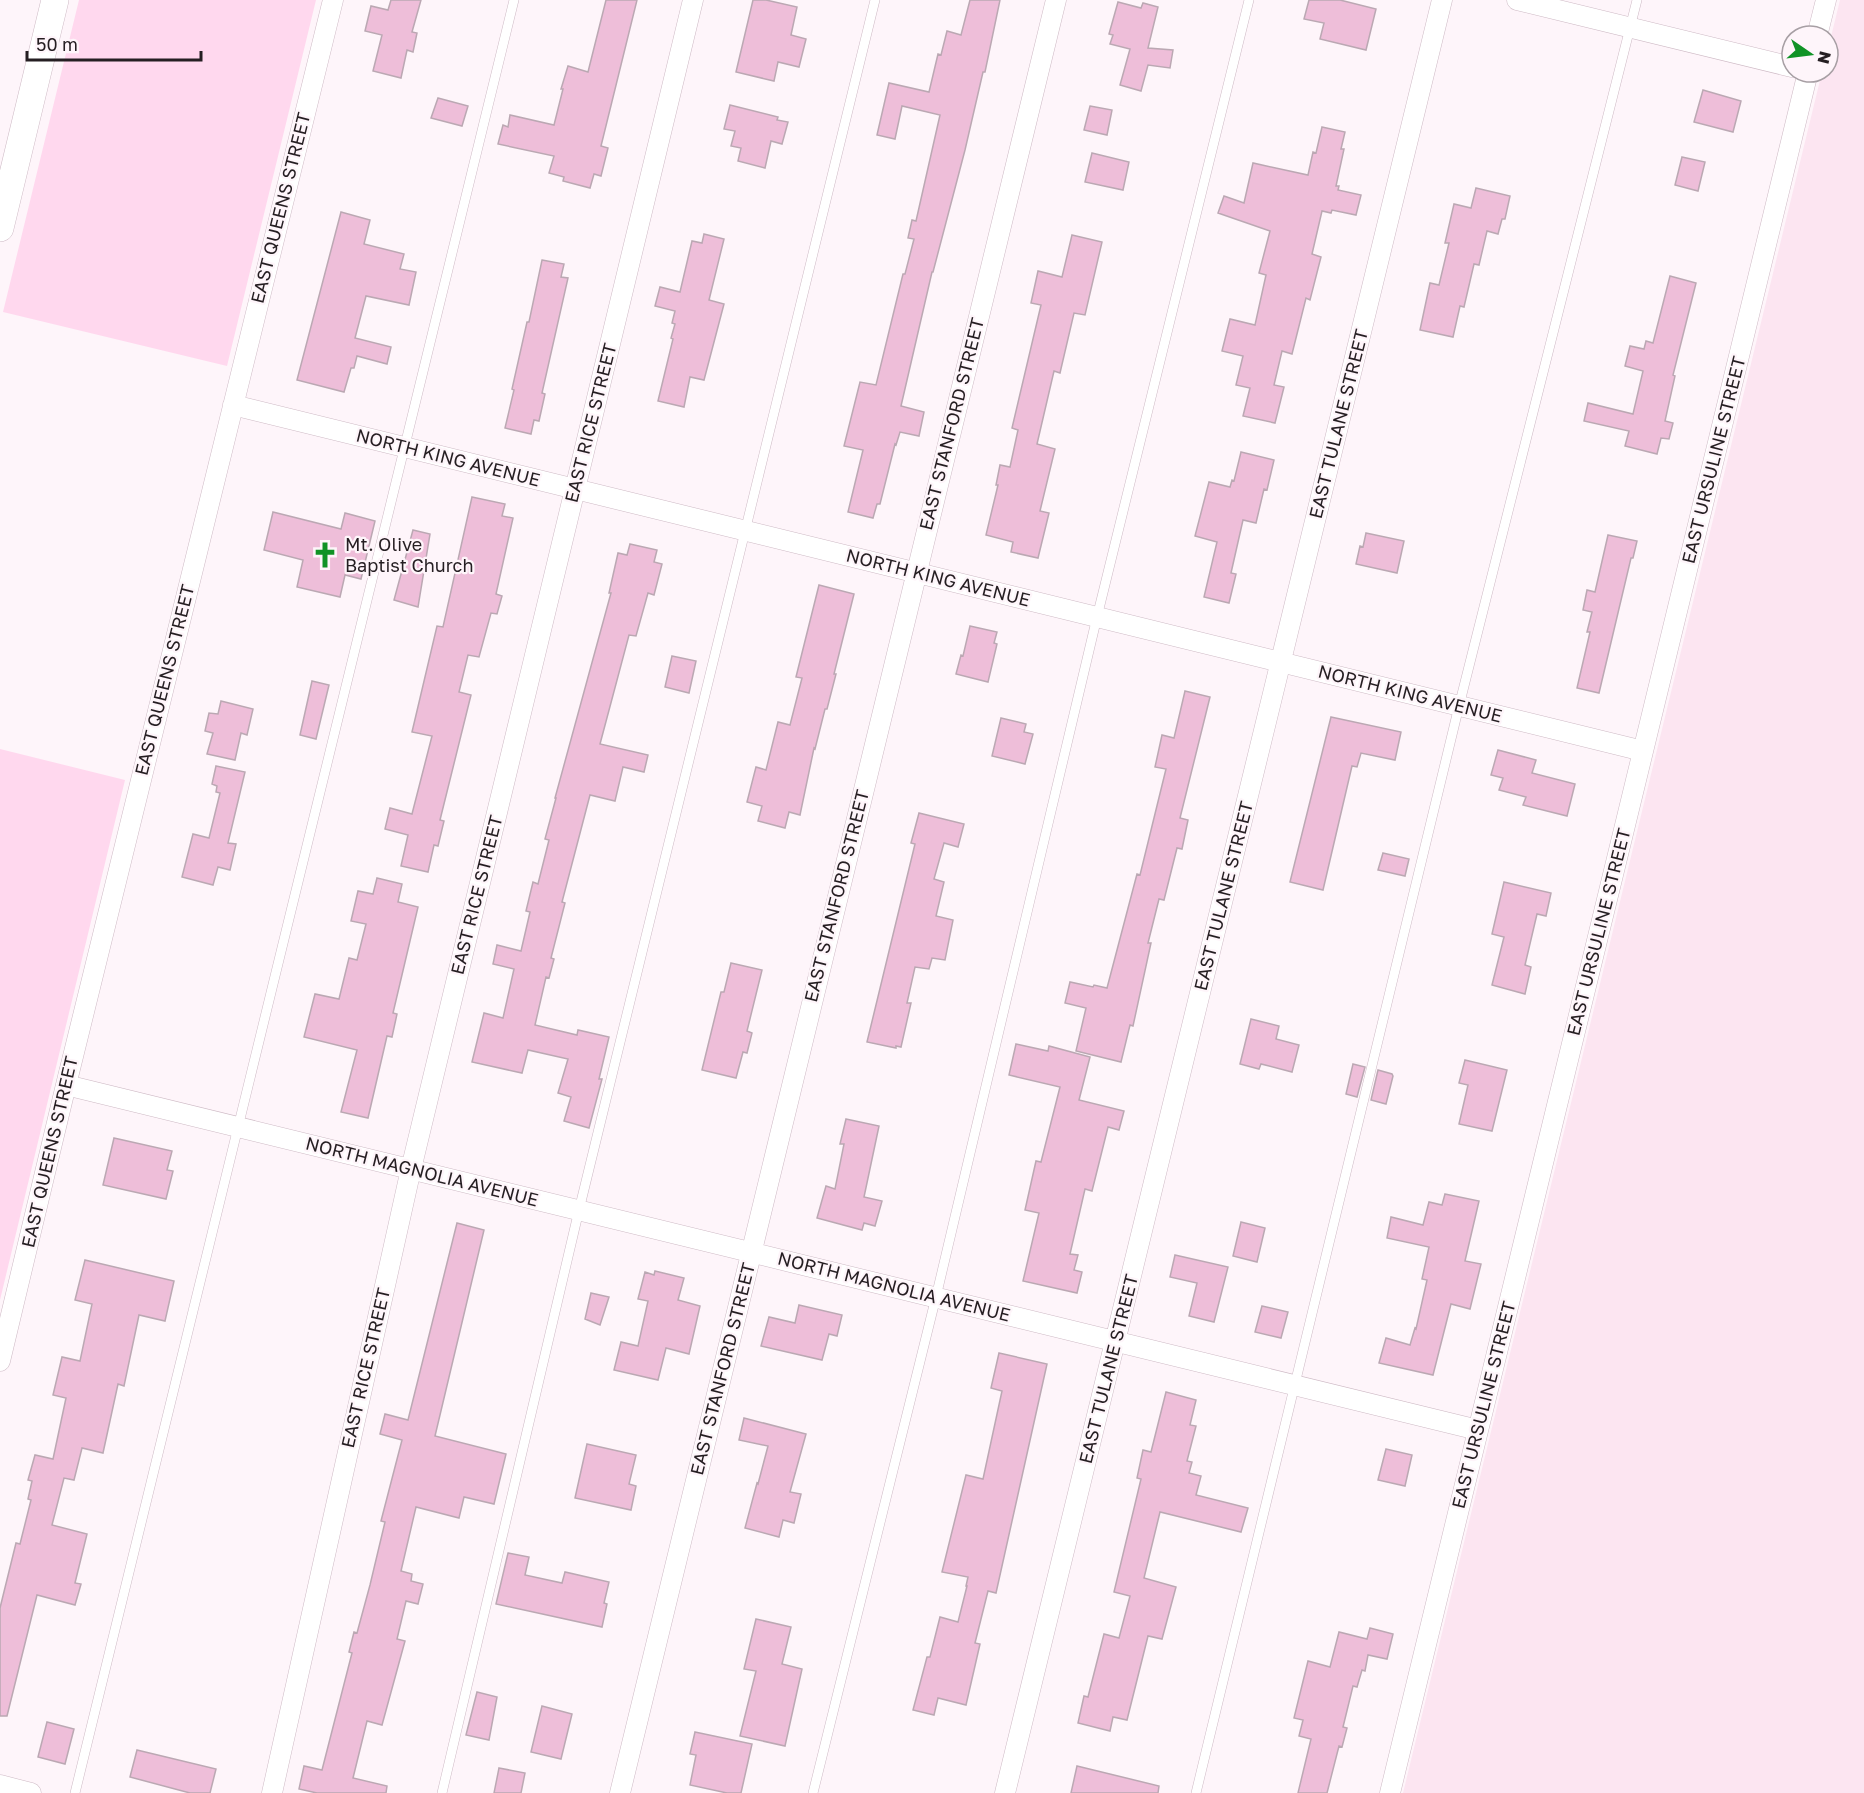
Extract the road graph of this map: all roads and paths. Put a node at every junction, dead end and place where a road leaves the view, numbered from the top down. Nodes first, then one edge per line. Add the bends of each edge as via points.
1 (55, 0) edge
2 (333, 0) edge
3 (514, 0) edge
4 (693, 0) edge
5 (876, 0) edge
6 (1056, 0) edge
7 (1250, 0) edge
8 (1442, 0) edge
9 (1516, 0) edge
10 (1637, 0) edge
11 (1826, 0) edge
12 (1820, 24) edge
13 (1630, 28) junction
14 (1780, 64) edge
15 (1805, 84) edge
16 (0, 228) edge
17 (233, 405) junction
18 (404, 447) junction
19 (575, 489) junction
20 (744, 531) junction
21 (916, 573) junction
22 (1097, 617) junction
23 (1281, 662) junction
24 (1459, 706) junction
25 (1643, 751) junction
26 (66, 1084) junction
27 (238, 1127) junction
28 (411, 1169) junction
29 (579, 1210) junction
30 (751, 1252) junction
31 (936, 1297) junction
32 (1115, 1341) junction
33 (0, 1360) edge
34 (1296, 1385) junction
35 (1478, 1430) junction
36 (0, 1785) edge
37 (31, 1793) edge
38 (75, 1793) edge
39 (272, 1793) edge
40 (442, 1793) edge
41 (620, 1793) edge
42 (813, 1793) edge
43 (1005, 1793) edge
44 (1196, 1793) edge
45 (1390, 1793) edge

1 - 16 main road
2 - 17 street, EAST QUEENS STREET
3 - 18 lane
4 - 19 street, EAST RICE STREET
5 - 20 lane
6 - 21 street, EAST STANFORD STREET
7 - 22 lane
8 - 23 street, EAST TULANE STREET
9 - 13 street
10 - 13 lane
11 - 12 street
13 - 14 street
13 - 24 lane
15 - 25 street, EAST URSULINE STREET
17 - 18 street, NORTH KING AVENUE
17 - 26 street, EAST QUEENS STREET
18 - 19 street, NORTH KING AVENUE
18 - 27 lane
19 - 20 street, NORTH KING AVENUE
19 - 28 street, EAST RICE STREET
20 - 21 street, NORTH KING AVENUE
20 - 29 lane
21 - 22 street, NORTH KING AVENUE
21 - 30 street, EAST STANFORD STREET
22 - 23 street, NORTH KING AVENUE
22 - 31 lane
23 - 24 street, NORTH KING AVENUE
23 - 32 street, EAST TULANE STREET
24 - 25 street, NORTH KING AVENUE
24 - 34 lane
25 - 35 street, EAST URSULINE STREET
26 - 27 street, NORTH MAGNOLIA AVENUE
26 - 33 street, EAST QUEENS STREET
27 - 28 street, NORTH MAGNOLIA AVENUE
27 - 38 lane
28 - 29 street, NORTH MAGNOLIA AVENUE
28 - 39 street, EAST RICE STREET
29 - 30 street, NORTH MAGNOLIA AVENUE
29 - 40 lane
30 - 31 street, NORTH MAGNOLIA AVENUE
30 - 41 street, EAST STANFORD STREET
31 - 32 street, NORTH MAGNOLIA AVENUE
31 - 42 lane
32 - 34 street, NORTH MAGNOLIA AVENUE
32 - 43 street, EAST TULANE STREET
34 - 35 street, NORTH MAGNOLIA AVENUE
34 - 44 lane
35 - 45 street, EAST URSULINE STREET
36 - 37 street

